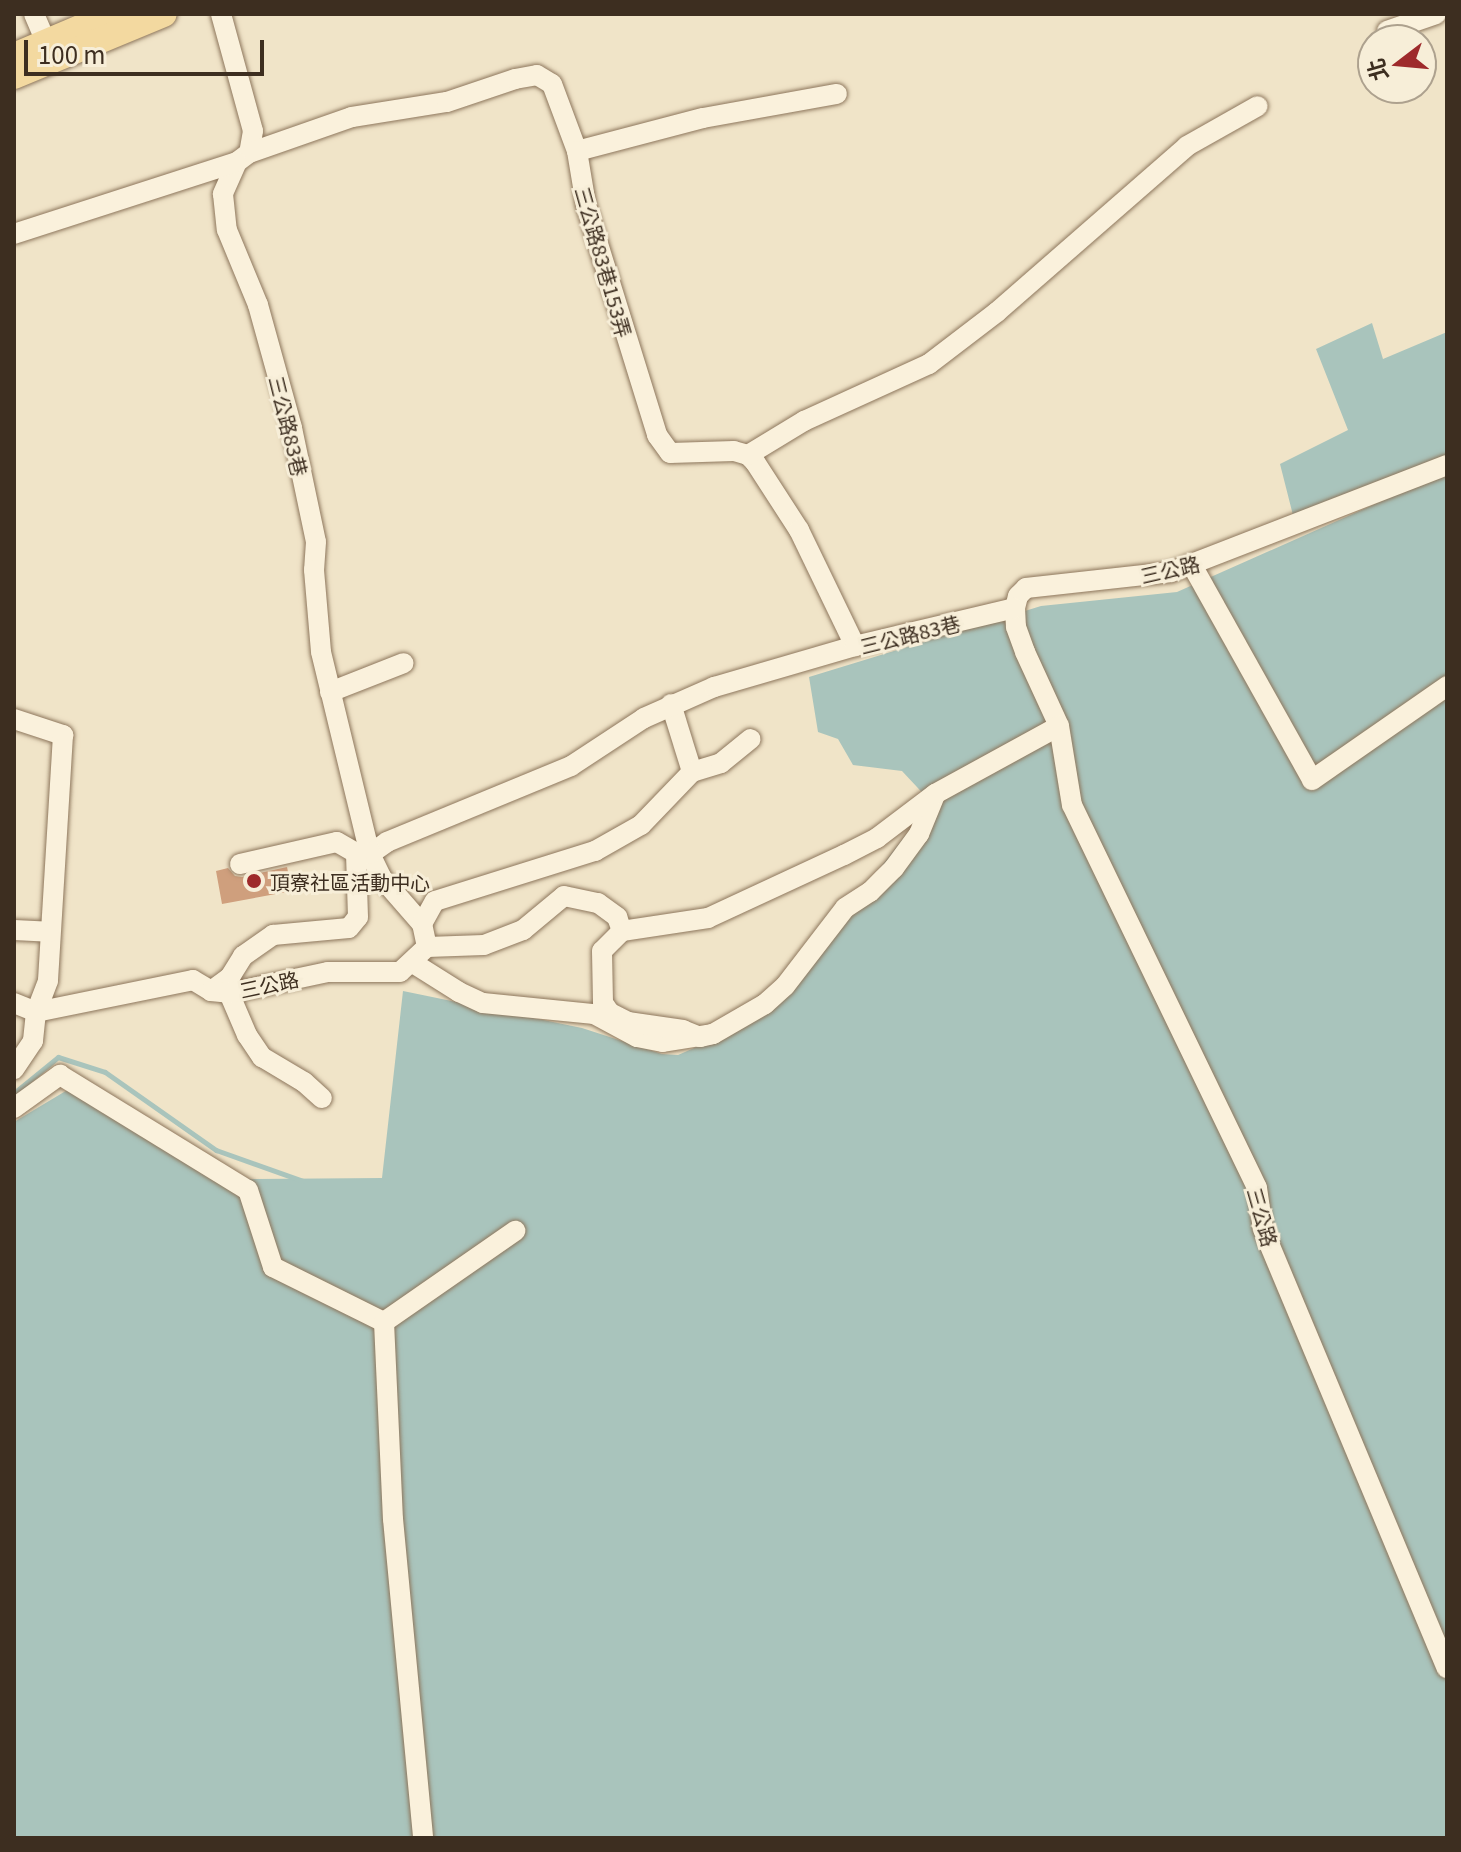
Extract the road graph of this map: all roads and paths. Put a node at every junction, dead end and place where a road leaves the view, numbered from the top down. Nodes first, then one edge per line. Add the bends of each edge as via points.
1 (34, 14) edge
2 (164, 14) edge
3 (221, 14) edge
4 (1436, 14) edge
5 (116, 20) edge
6 (1407, 24) edge
7 (50, 51) junction
8 (14, 56) edge
9 (14, 76) edge
10 (837, 94) dead end
11 (1258, 106) dead end
12 (577, 151) junction
13 (243, 157) junction
14 (14, 234) edge
15 (748, 455) junction
16 (1447, 465) edge
17 (1192, 565) junction
18 (1015, 608) junction
19 (855, 646) junction
20 (404, 663) dead end
21 (1447, 686) edge
22 (330, 692) junction
23 (671, 704) junction
24 (14, 719) edge
25 (1059, 726) junction
26 (751, 739) dead end
27 (692, 772) junction
28 (935, 794) junction
29 (363, 854) junction
30 (240, 864) dead end
31 (422, 924) junction
32 (14, 930) edge
33 (622, 931) junction
34 (49, 932) junction
35 (427, 947) junction
36 (413, 963) junction
37 (220, 992) junction
38 (14, 1003) edge
39 (36, 1012) junction
40 (713, 1034) junction
41 (14, 1069) edge
42 (322, 1098) dead end
43 (14, 1108) edge
44 (515, 1231) dead end
45 (384, 1322) junction
46 (1447, 1668) edge
47 (423, 1838) edge

1 - 7 street
2 - 5 main road
3 - 13 street, 三公路83巷 via 253,131
4 - 6 street
5 - 7 main road
7 - 8 main road
7 - 9 main road
10 - 12 street via 703,118
11 - 15 street via 1187,146 997,312 929,364 804,421
12 - 13 street, 三公路83巷153弄 via 552,84 537,75 447,102 352,117
12 - 15 street, 三公路83巷153弄 via 586,205 657,435 670,453
13 - 14 street, 三公路83巷153弄
13 - 22 street, 三公路83巷 via 223,194 227,230 258,305 292,428 316,542 321,652
15 - 19 street via 799,530
16 - 17 street, 三公路
17 - 18 street, 三公路 via 1141,577 1026,588
17 - 21 street via 1312,780
18 - 19 street, 三公路83巷
18 - 25 street, 三公路 via 1025,652
19 - 23 street, 三公路83巷
20 - 22 street
22 - 29 street, 三公路83巷
23 - 27 street
23 - 29 street, 三公路83巷 via 571,766
24 - 34 street via 63,735
25 - 28 street
25 - 46 street, 三公路 via 1072,805 1257,1188 1263,1229
26 - 27 street via 721,763
27 - 31 street via 641,825 595,851 435,901
28 - 33 street via 877,838 734,907 708,918
28 - 40 street via 908,850 870,892 845,908 785,986
29 - 30 street via 337,842
29 - 31 street, 三公路83巷
29 - 37 street via 358,917 349,928 273,935 243,956
31 - 35 street
32 - 34 street
33 - 35 street via 617,917 598,903 564,896 523,930 502,938 468,948
33 - 40 street via 600,959 605,1009 628,1022 700,1037
34 - 39 street via 48,981
35 - 36 street
36 - 37 street, 三公路 via 400,972 328,972
36 - 40 street via 483,1003 594,1014 637,1037 663,1042
37 - 39 street, 三公路 via 193,980
37 - 42 street via 262,1057
38 - 39 street
39 - 41 street via 33,1041
43 - 45 street via 60,1075 248,1190 273,1267
44 - 45 street
45 - 47 street via 393,1519

